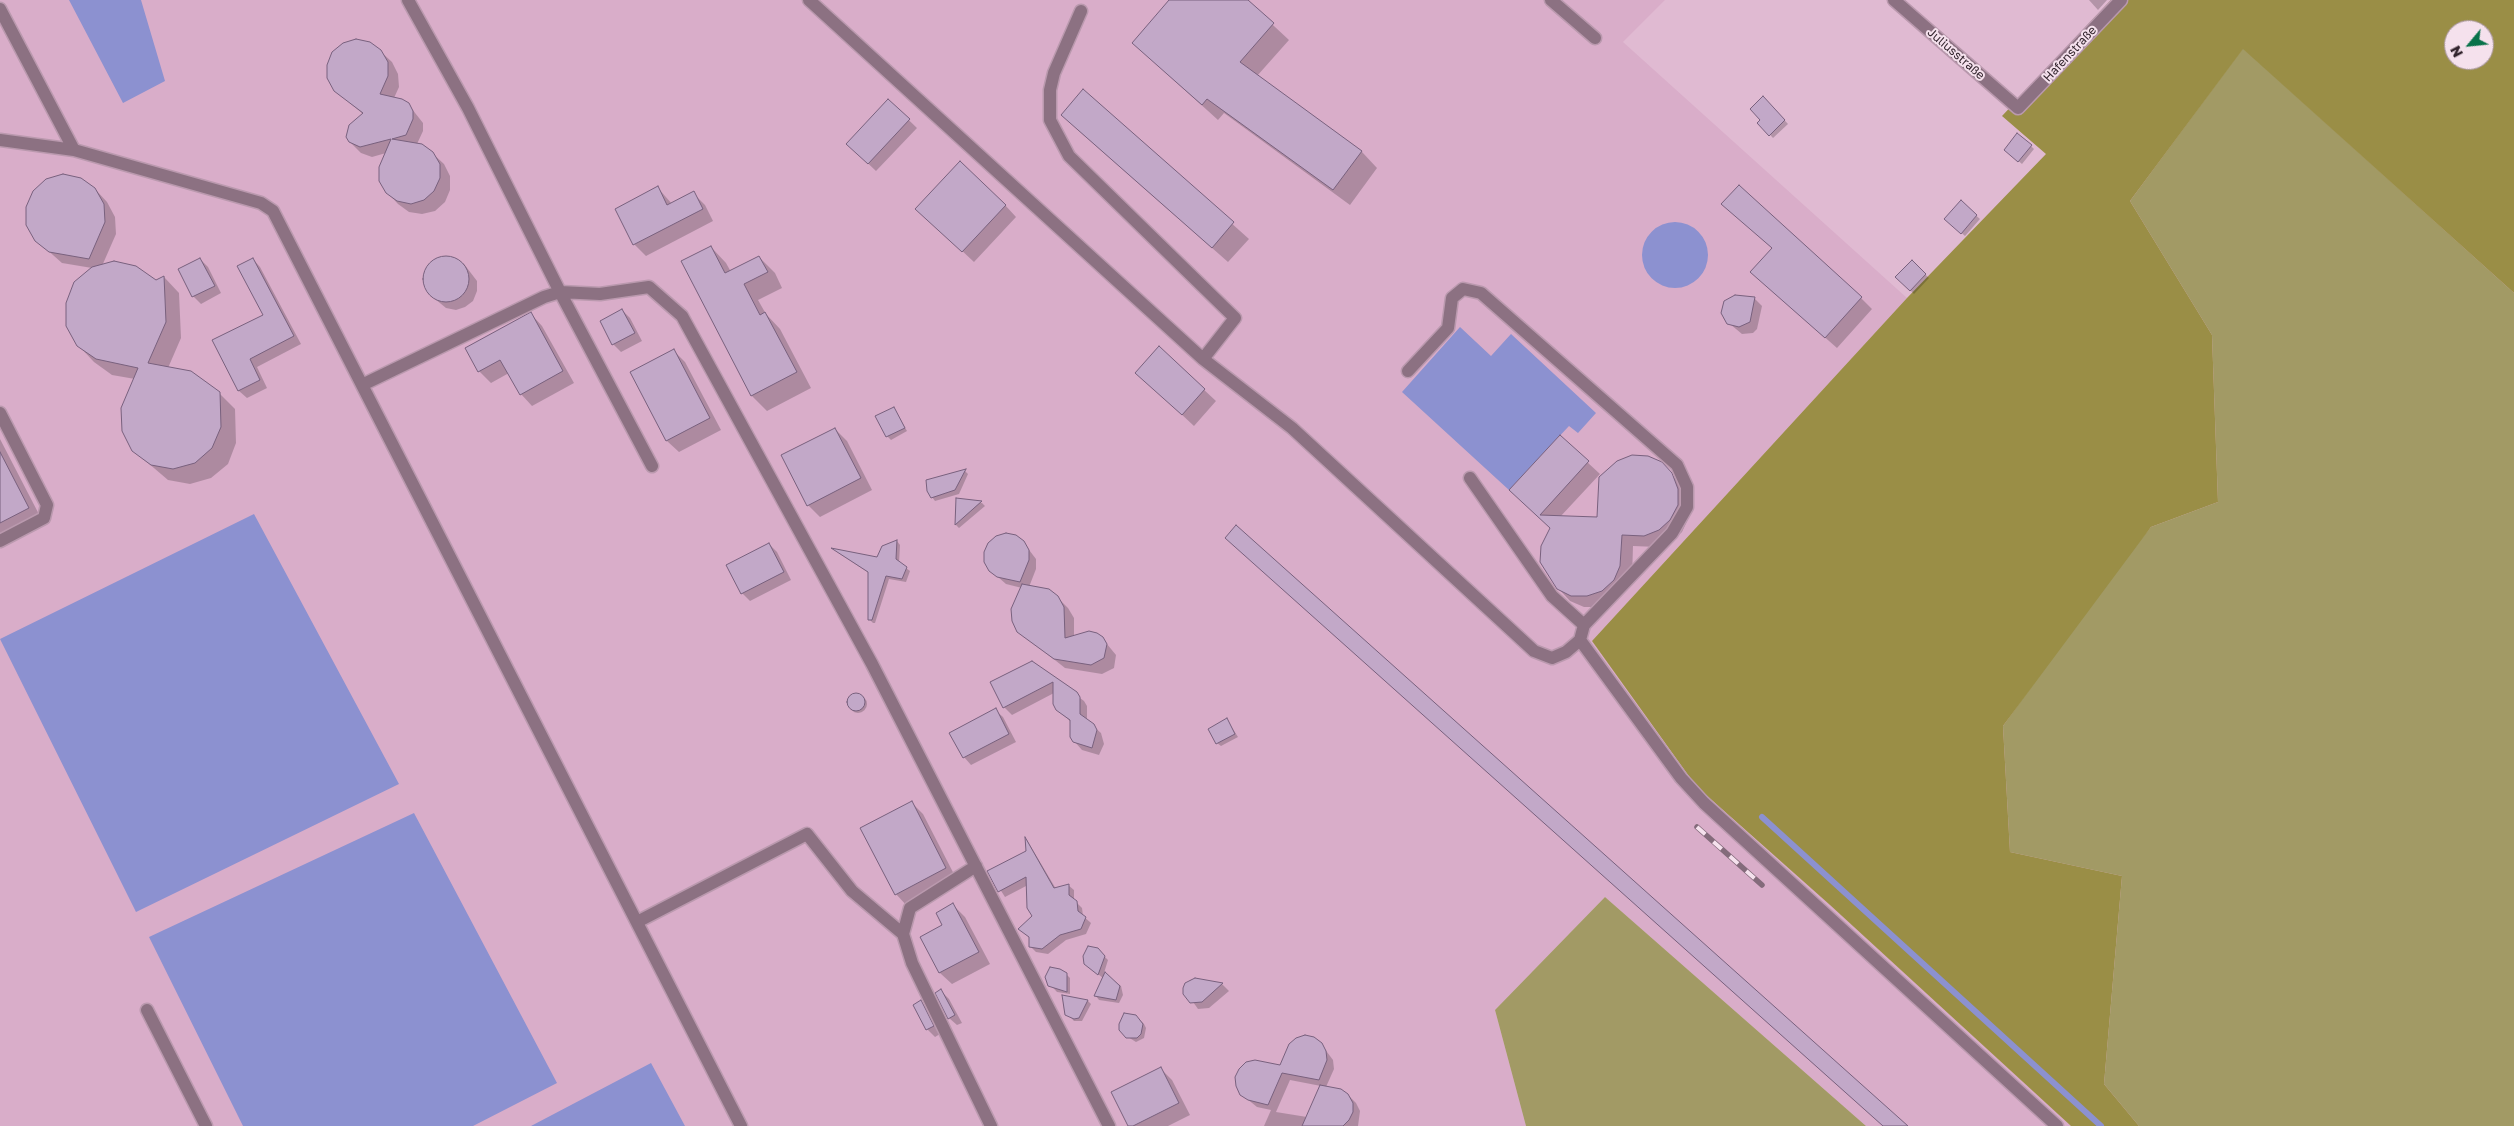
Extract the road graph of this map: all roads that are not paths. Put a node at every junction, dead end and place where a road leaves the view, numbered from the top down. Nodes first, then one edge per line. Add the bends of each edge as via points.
1 (408, 0) edge
2 (809, 0) edge
3 (1550, 0) edge
4 (1894, 0) edge
5 (2121, 0) edge
6 (0, 9) edge
7 (1081, 11) dead end
8 (1595, 38) dead end
9 (2018, 108) joint
10 (0, 140) edge
11 (74, 150) junction
12 (560, 292) junction
13 (1203, 359) junction
14 (1408, 371) dead end
15 (362, 385) junction
16 (0, 413) edge
17 (652, 466) dead end
18 (1470, 478) dead end
19 (0, 541) edge
20 (1584, 625) junction
21 (1580, 640) junction
22 (976, 866) junction
23 (637, 922) junction
24 (903, 934) junction
25 (146, 1010) dead end
26 (206, 1126) edge
27 (741, 1126) edge
28 (991, 1126) edge
29 (1109, 1126) edge
30 (2057, 1126) edge

1 - 12 street via 468,108
2 - 13 street
3 - 8 street
4 - 9 street, Juliusstraße
5 - 9 street, Hafenstraße
6 - 11 street
7 - 13 street via 1054,73 1050,90 1050,120 1069,156 1235,318
10 - 11 street
11 - 15 street via 261,203 273,211
12 - 15 street
12 - 17 street
12 - 22 street via 600,294 649,287 682,316 872,664
13 - 21 street via 1292,428 1534,651 1552,658 1566,652
14 - 20 street via 1448,328 1452,298 1463,289 1481,293 1677,465 1687,486 1687,507 1672,533
15 - 23 street
16 - 19 street via 47,505 44,518
18 - 20 street via 1552,596
20 - 21 street
21 - 30 street via 1681,778 1704,803
22 - 24 street via 910,908
22 - 29 street
23 - 24 street via 807,834 852,891
23 - 27 street
24 - 28 street via 912,963
25 - 26 street

